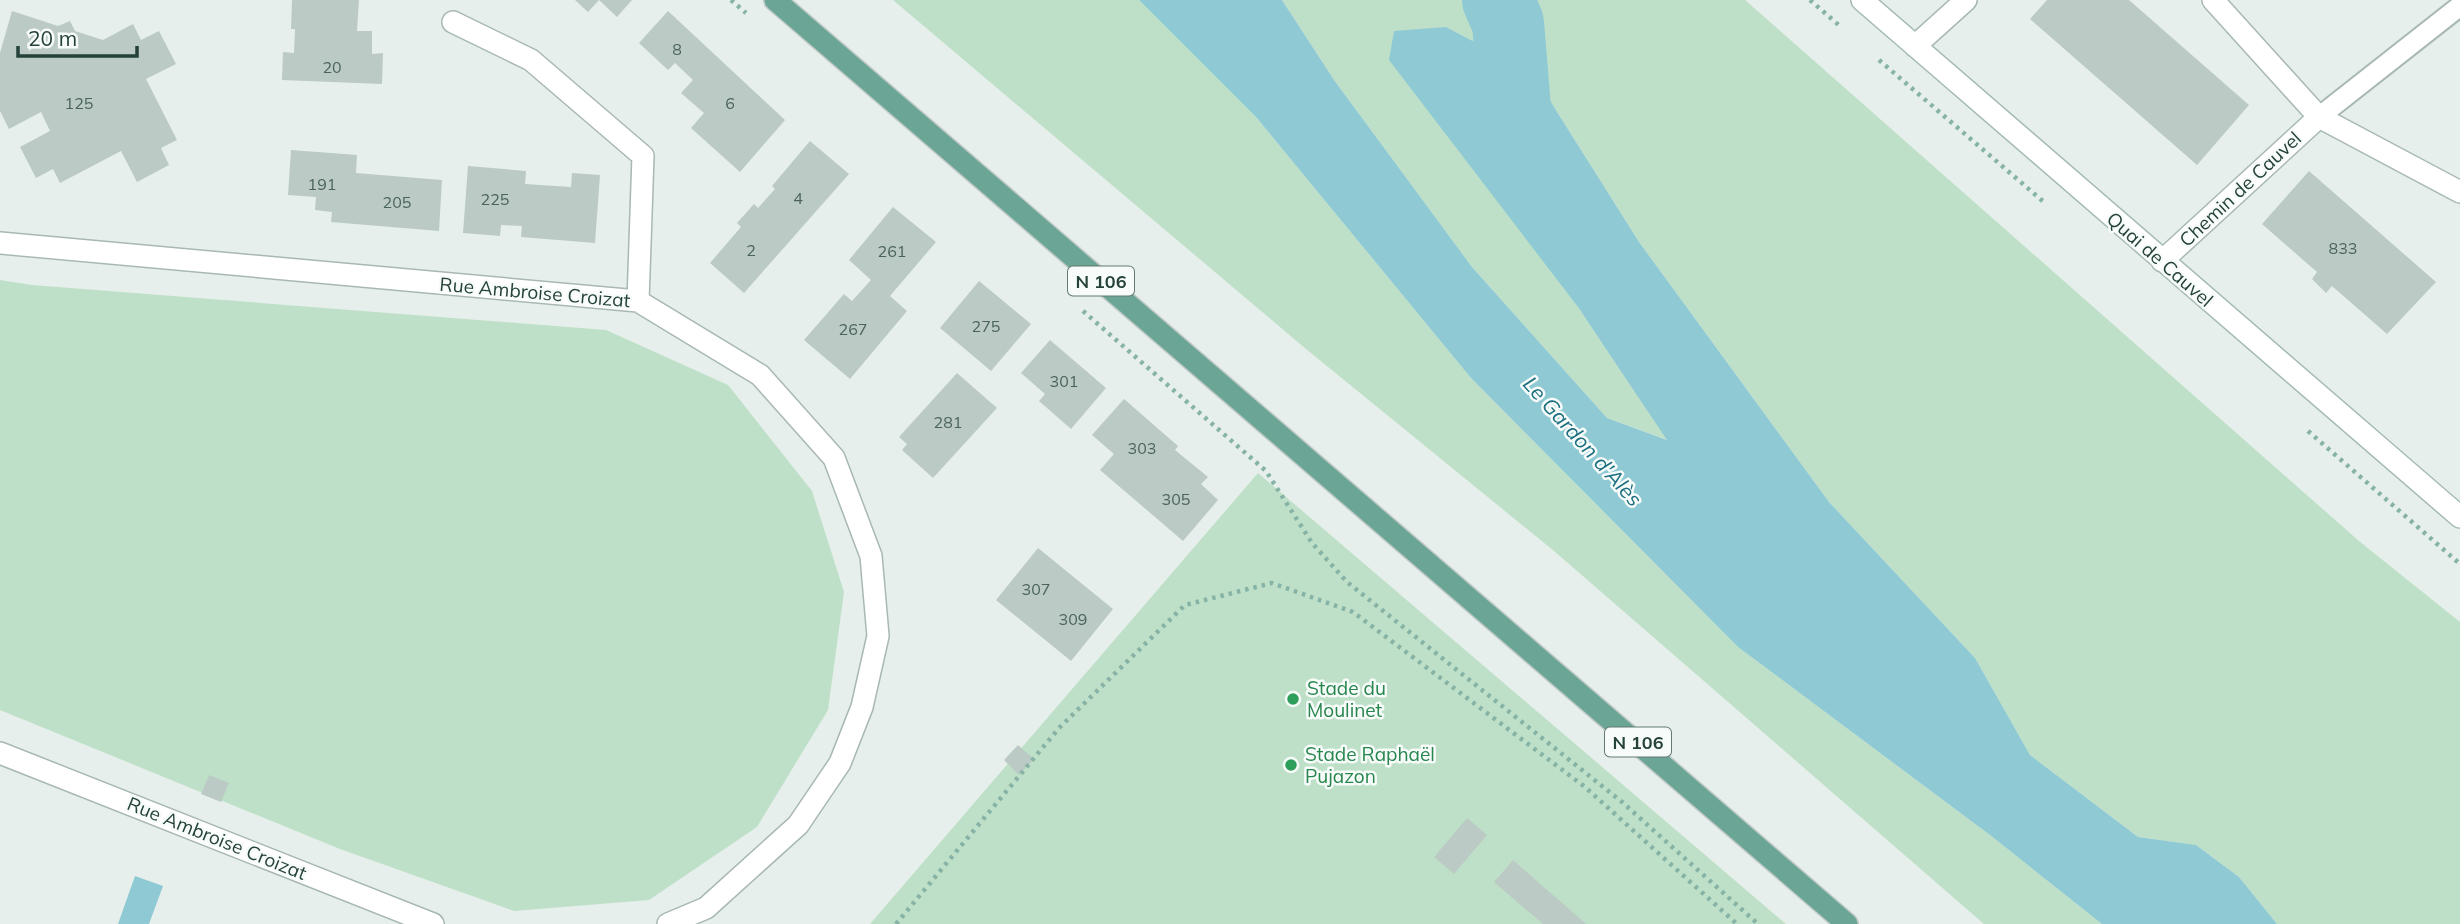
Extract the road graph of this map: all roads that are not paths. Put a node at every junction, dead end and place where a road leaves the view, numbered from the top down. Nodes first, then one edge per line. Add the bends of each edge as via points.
1 (775, 0) edge
2 (1862, 0) edge
3 (1966, 0) edge
4 (2213, 0) edge
5 (2460, 6) edge
6 (453, 22) dead end
7 (1915, 46) junction
8 (2319, 117) junction
9 (2460, 192) edge
10 (0, 243) edge
11 (2162, 261) junction
12 (638, 301) junction
13 (2460, 517) edge
14 (0, 753) edge
15 (433, 924) edge
16 (668, 924) edge
17 (1847, 924) edge

1 - 17 main road, N 106
2 - 7 street, Quai de Cauvel
3 - 7 street
4 - 8 street, Chemin de Cauvel
5 - 8 lane
6 - 12 street via 531,61 643,156
7 - 11 street, Quai de Cauvel
8 - 9 street, Chemin de Cauvel
8 - 11 street, Chemin de Cauvel
10 - 12 street, Rue Ambroise Croizat
11 - 13 street, Quai de Cauvel
12 - 16 street, Rue Ambroise Croizat via 760,375 834,458 871,556 878,636 862,707 840,763 798,825 706,908
14 - 15 street, Rue Ambroise Croizat

